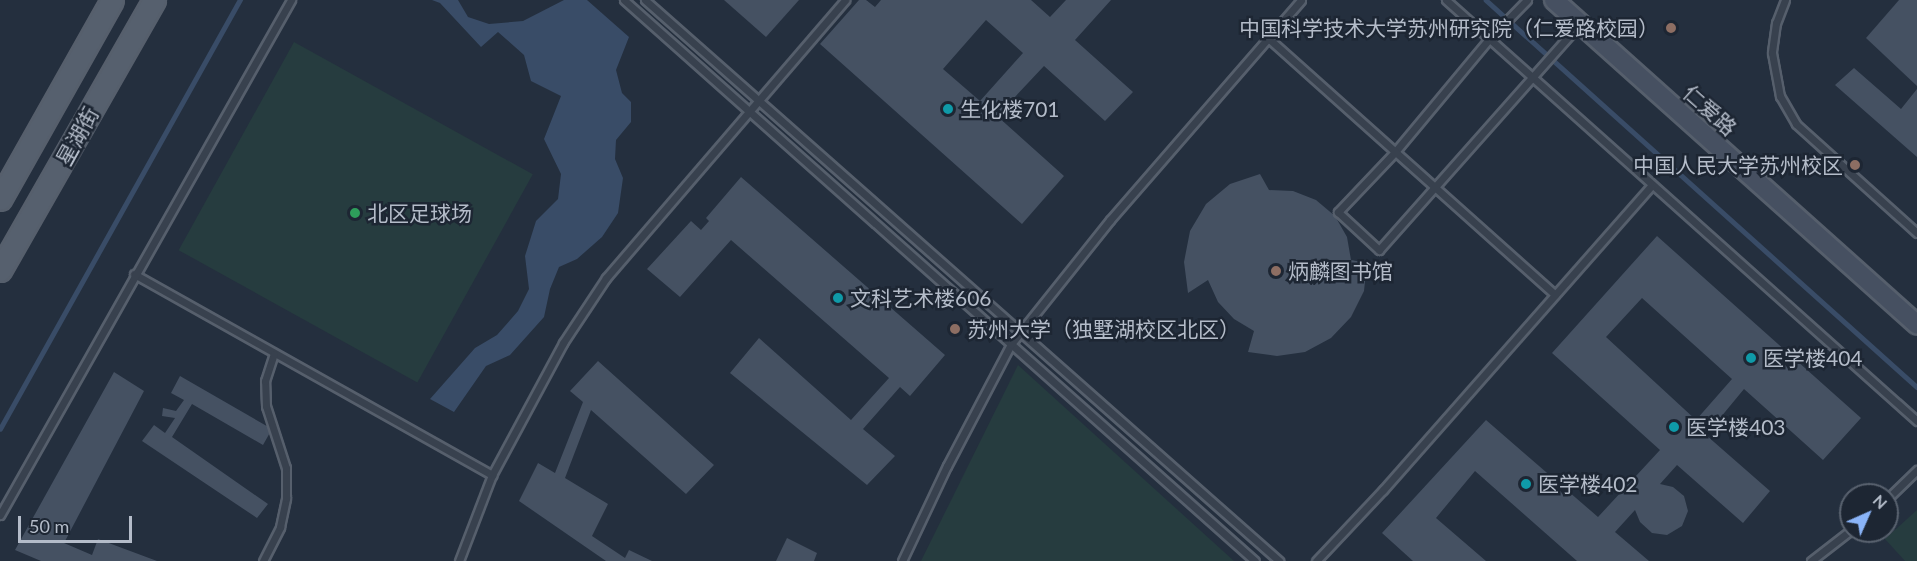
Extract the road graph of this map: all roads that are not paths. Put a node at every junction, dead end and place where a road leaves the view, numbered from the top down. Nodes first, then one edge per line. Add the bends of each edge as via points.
1 (112, 0) edge
2 (153, 0) edge
3 (291, 0) edge
4 (624, 0) edge
5 (645, 0) edge
6 (845, 0) edge
7 (1301, 0) edge
8 (1446, 0) edge
9 (1527, 0) edge
10 (1554, 0) edge
11 (1785, 0) edge
12 (1580, 24) junction
13 (1268, 38) junction
14 (1489, 39) junction
15 (1530, 77) junction
16 (760, 102) junction
17 (751, 112) junction
18 (1395, 152) junction
19 (1651, 186) junction
20 (1434, 187) junction
21 (0, 199) edge
22 (1917, 233) edge
23 (0, 270) edge
24 (134, 274) junction
25 (1555, 295) junction
26 (1917, 324) edge
27 (1020, 332) junction
28 (1011, 344) junction
29 (274, 354) junction
30 (1917, 421) edge
31 (1917, 470) edge
32 (492, 475) junction
33 (1899, 488) edge
34 (0, 515) edge
35 (1839, 539) edge
36 (263, 561) edge
37 (459, 561) edge
38 (902, 561) edge
39 (1255, 561) edge
40 (1279, 561) edge
41 (1316, 561) edge
42 (1811, 561) edge

1 - 21 main road, 星湖街
2 - 23 main road, 星湖街
3 - 24 lane
4 - 17 lane
5 - 16 lane
6 - 16 lane
7 - 13 lane
8 - 14 lane
9 - 14 lane
10 - 12 main road, 仁爱路
11 - 22 lane via 1776,23 1772,53 1780,96 1796,124
12 - 15 lane
12 - 26 main road, 仁爱路
13 - 18 lane
13 - 27 lane via 1110,220
14 - 15 lane
14 - 18 lane
15 - 19 lane
15 - 20 lane
16 - 17 lane
16 - 27 lane
17 - 28 lane
17 - 32 lane via 606,278 563,343
18 - 20 lane
18 - 20 lane via 1338,212 1378,250
19 - 25 lane
19 - 30 lane
20 - 25 lane
24 - 29 lane
24 - 34 lane
25 - 41 lane
27 - 28 lane
27 - 40 lane
28 - 38 lane via 946,466
28 - 39 lane
29 - 32 lane
29 - 36 lane via 265,381 266,406 286,468 286,498 280,527
31 - 33 lane
32 - 37 lane
35 - 42 lane

